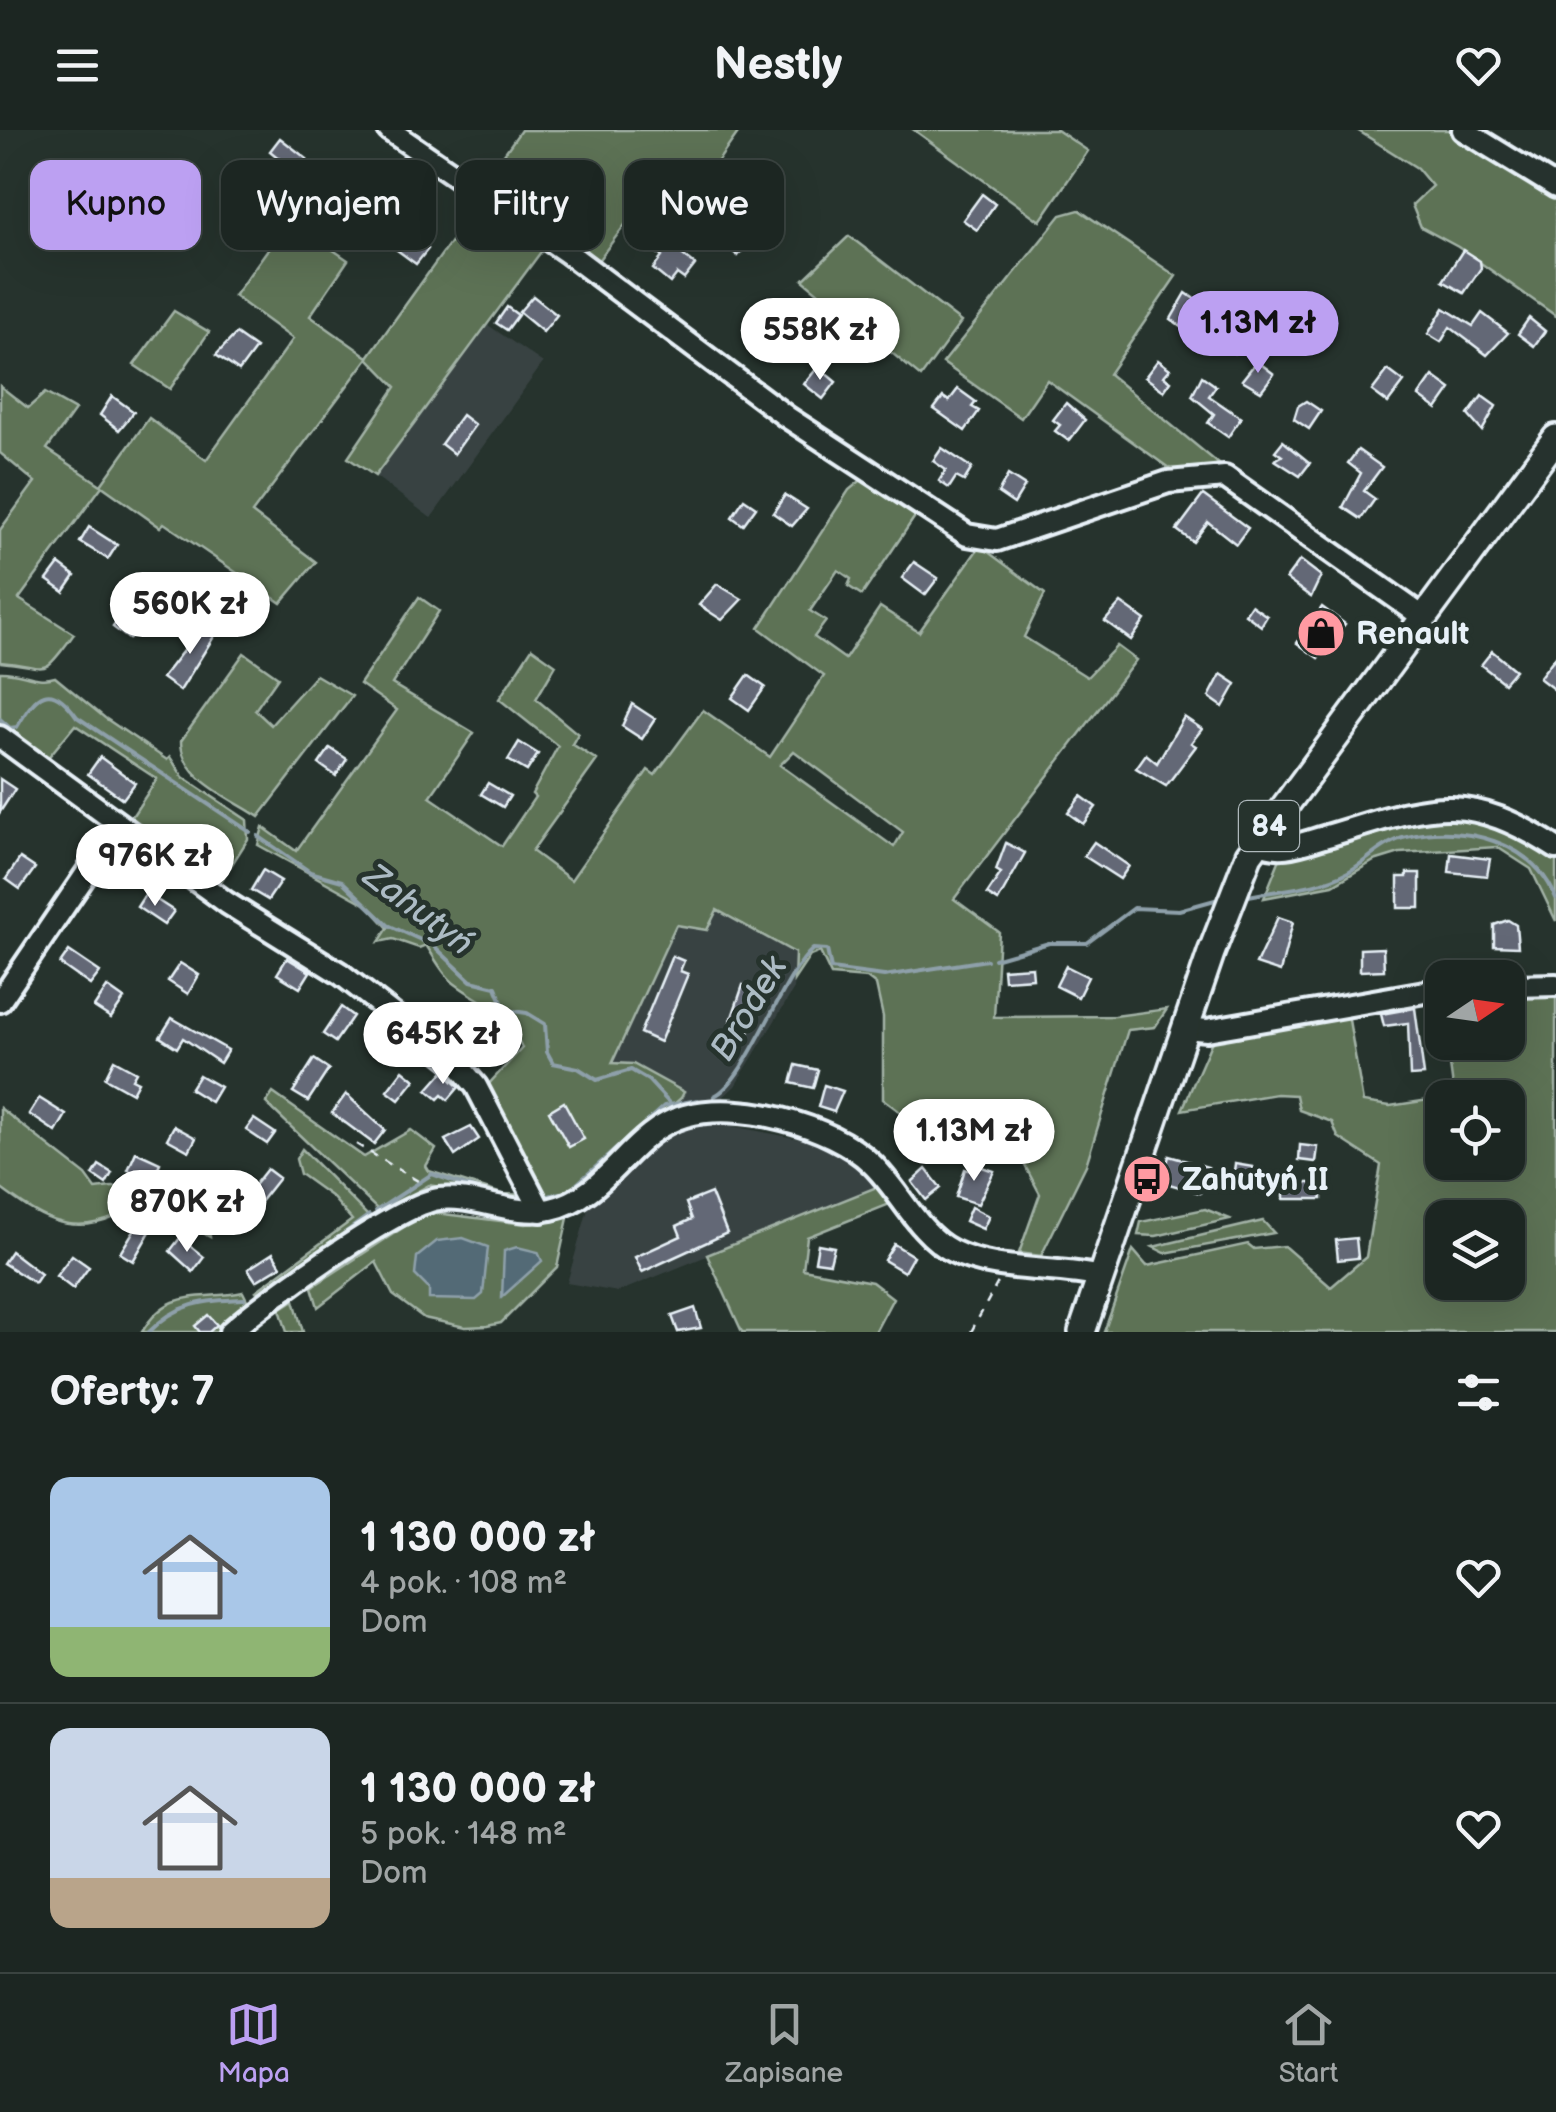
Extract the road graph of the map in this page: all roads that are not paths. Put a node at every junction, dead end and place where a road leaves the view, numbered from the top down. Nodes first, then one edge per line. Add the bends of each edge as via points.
1 (389, 130) edge
2 (1463, 130) edge
3 (1556, 187) edge
4 (1556, 438) edge
5 (1423, 616) junction
6 (0, 738) edge
7 (118, 827) junction
8 (1258, 842) junction
9 (1556, 848) edge
10 (1556, 985) edge
11 (1525, 986) edge
12 (1425, 992) edge
13 (0, 1002) edge
14 (1184, 1028) junction
15 (541, 1210) junction
16 (1101, 1277) junction
17 (230, 1332) edge
18 (1082, 1332) edge

1 - 5 street via 950,527 997,540 1168,482 1225,476
2 - 3 street
4 - 5 main road, 84
5 - 8 main road, 84
6 - 7 street
7 - 13 street
7 - 15 street via 341,974 458,1065 476,1086
8 - 9 street via 1286,848 1403,812 1457,806 1516,822
8 - 14 main road, 84 via 1234,888
10 - 11 street
12 - 14 street via 1207,1030
14 - 16 main road, 84
15 - 16 street via 578,1198 657,1127 685,1116 740,1113 847,1145 870,1162 936,1240 974,1259
15 - 17 street via 448,1199 403,1210
16 - 18 main road, 84

